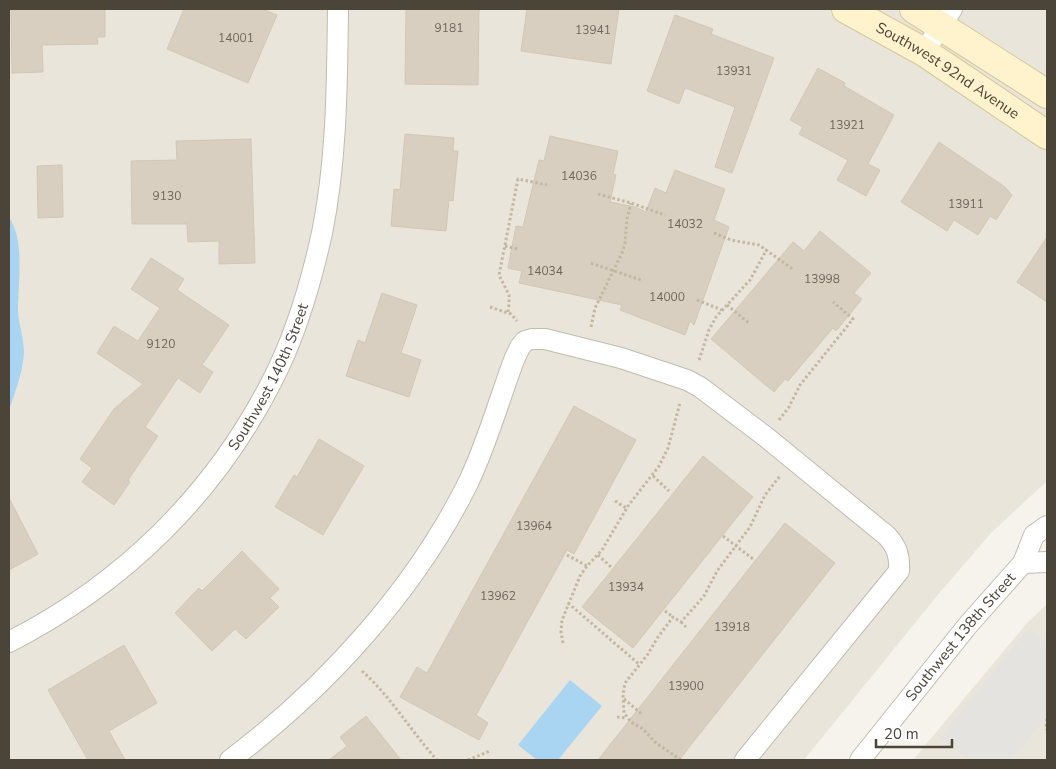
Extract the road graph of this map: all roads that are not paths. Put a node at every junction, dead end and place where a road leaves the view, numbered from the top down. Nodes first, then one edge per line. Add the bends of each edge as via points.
1 (338, 9) edge
2 (846, 9) edge
3 (914, 9) edge
4 (947, 17) edge
5 (924, 52) junction
6 (1047, 94) edge
7 (1047, 135) edge
8 (1047, 526) edge
9 (1047, 562) edge
10 (1023, 563) junction
11 (9, 642) edge
12 (230, 760) edge
13 (745, 760) edge
14 (860, 760) edge

1 - 11 street, Southwest 140th Street via 335,130 322,231 305,297 273,380 228,453 158,537 69,608
2 - 5 street, Southwest 92nd Avenue
3 - 4 street
4 - 5 street
4 - 6 street
5 - 7 street, Southwest 92nd Avenue
8 - 10 street, Southwest 138th Street via 1034,535
9 - 10 street, Southwest 138th Street
10 - 14 street, Southwest 138th Street via 963,631
12 - 13 street via 264,735 325,679 368,632 414,571 461,496 479,457 514,360 525,341 532,339 559,342 621,358 692,382 766,437 894,544 900,560 899,571

